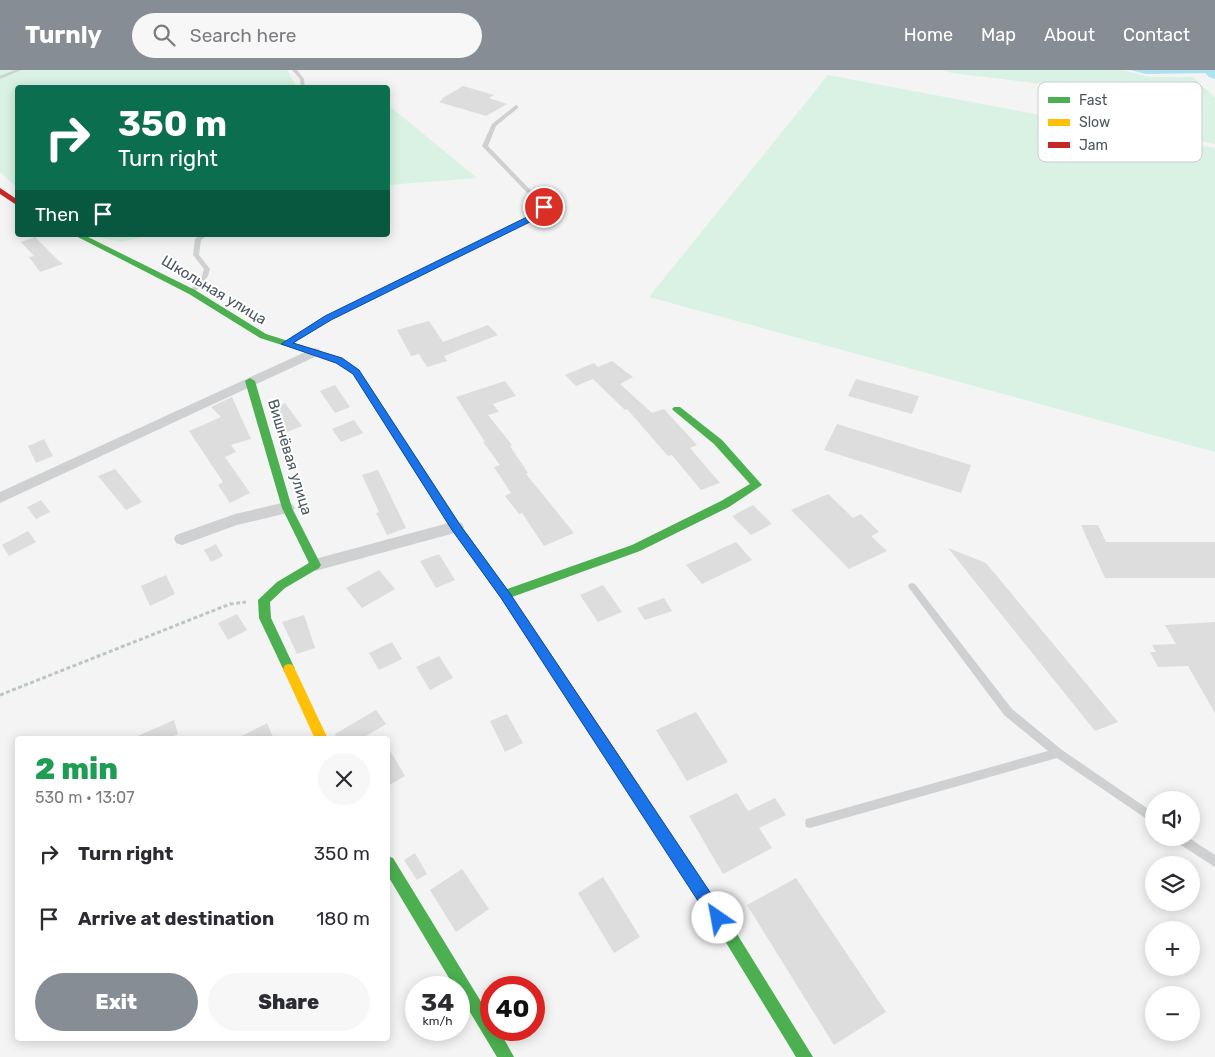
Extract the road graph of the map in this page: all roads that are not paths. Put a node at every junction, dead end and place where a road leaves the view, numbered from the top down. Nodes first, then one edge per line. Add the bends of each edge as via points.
1 (19, 70) edge
2 (294, 70) edge
3 (0, 78) edge
4 (303, 85) edge
5 (516, 107) dead end
6 (0, 190) edge
7 (15, 202) edge
8 (82, 237) edge
9 (201, 237) edge
10 (192, 292) junction
11 (286, 344) junction
12 (314, 352) junction
13 (250, 381) junction
14 (678, 409) dead end
15 (0, 498) edge
16 (287, 508) junction
17 (456, 528) junction
18 (182, 539) dead end
19 (315, 565) junction
20 (912, 586) dead end
21 (505, 595) junction
22 (321, 736) edge
23 (1058, 753) junction
24 (1145, 813) edge
25 (810, 823) dead end
26 (1192, 846) edge
27 (1215, 862) edge
28 (390, 866) edge
29 (506, 1057) edge
30 (805, 1057) edge

1 - 3 lane
2 - 4 lane
5 - 11 lane via 494,124 485,146 544,207 532,218 328,318
6 - 7 street
8 - 10 street, Школьная улица
9 - 10 lane via 196,255 206,269 205,276
10 - 11 street, Школьная улица via 263,336
11 - 12 street, Школьная улица
12 - 13 street
12 - 17 street, Школьная улица via 339,360 356,372
13 - 15 street
13 - 16 street, Вишнёвая улица
14 - 21 street via 718,442 757,485 636,548
16 - 18 street via 235,520
16 - 19 street, Вишнёвая улица
17 - 19 street
17 - 21 street, Школьная улица
19 - 22 street via 281,585 264,600 266,618
20 - 23 lane via 1008,712
21 - 30 street, Школьная улица via 718,918
23 - 24 lane
23 - 25 lane
26 - 27 lane
28 - 29 street

